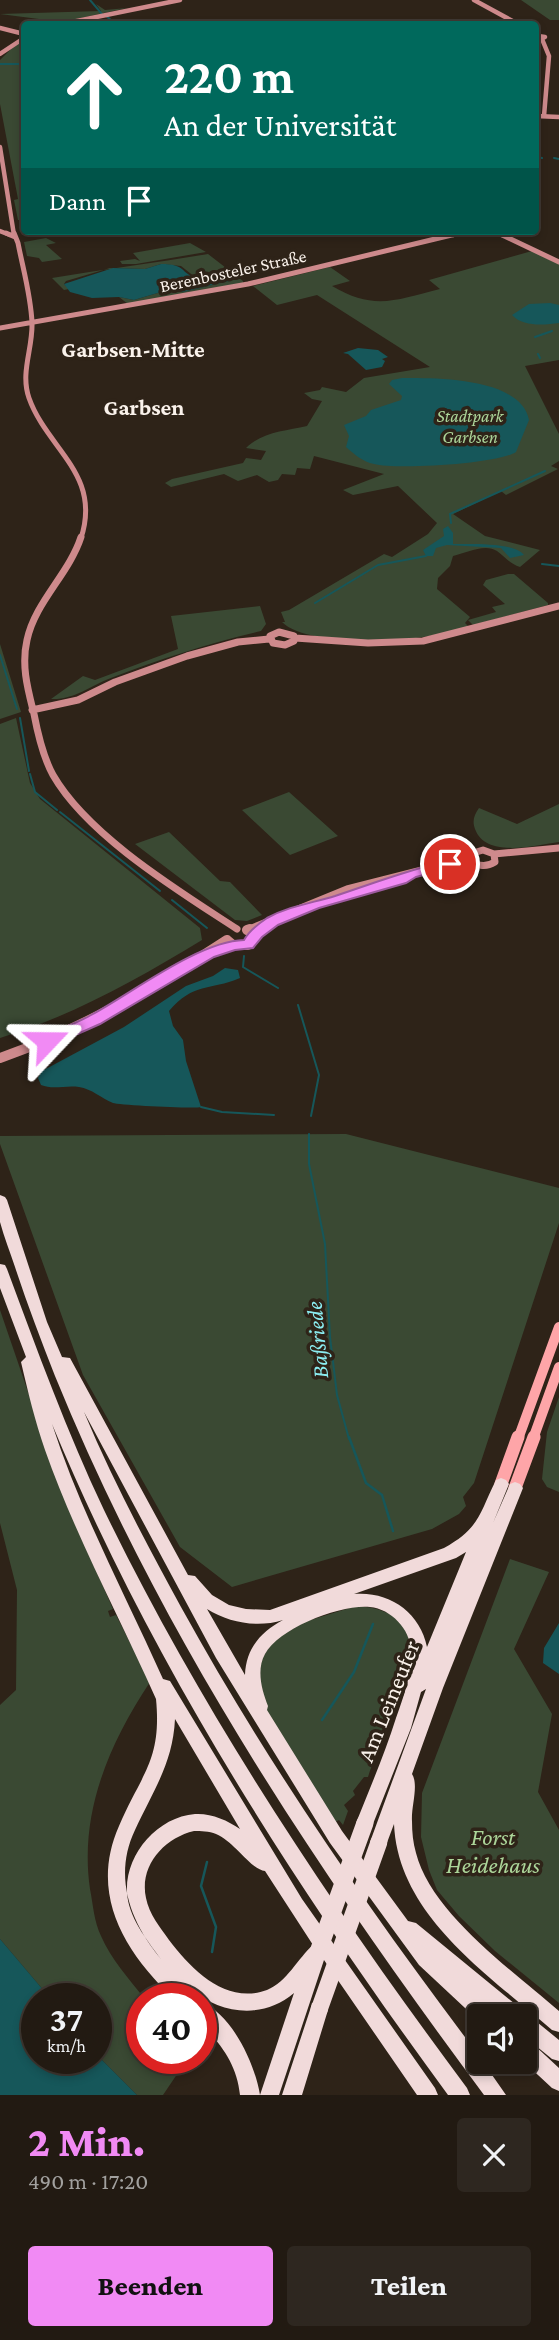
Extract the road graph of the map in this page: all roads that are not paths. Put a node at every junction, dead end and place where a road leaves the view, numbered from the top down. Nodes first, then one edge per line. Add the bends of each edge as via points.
1 (180, 0) edge
2 (474, 0) edge
3 (77, 21) edge
4 (512, 21) edge
5 (0, 28) edge
6 (21, 34) edge
7 (539, 36) edge
8 (21, 38) edge
9 (14, 43) joint
10 (0, 54) edge
11 (539, 116) edge
12 (544, 116) junction
13 (559, 117) edge
14 (0, 147) edge
15 (6, 228) edge
16 (453, 235) edge
17 (502, 235) edge
18 (559, 261) edge
19 (30, 312) junction
20 (59, 318) junction
21 (32, 323) junction
22 (1, 328) edge
23 (32, 334) junction
24 (559, 606) edge
25 (295, 638) junction
26 (269, 639) junction
27 (28, 692) junction
28 (59, 705) junction
29 (32, 710) junction
30 (559, 848) edge
31 (495, 857) junction
32 (471, 861) junction
33 (450, 864) joint
34 (411, 874) joint
35 (251, 932) junction
36 (232, 936) junction
37 (0, 1058) edge
38 (0, 1200) edge
39 (0, 1269) edge
40 (37, 1310) junction
41 (21, 1327) junction
42 (559, 1327) edge
43 (559, 1367) edge
44 (508, 1486) junction
45 (486, 1523) junction
46 (164, 1546) junction
47 (135, 1634) junction
48 (407, 1740) junction
49 (290, 1766) junction
50 (365, 1823) joint
51 (383, 1904) junction
52 (296, 1905) junction
53 (318, 1952) joint
54 (301, 1982) junction
55 (170, 1983) edge
56 (474, 2004) edge
57 (499, 2004) edge
58 (559, 2023) edge
59 (217, 2028) edge
60 (537, 2035) edge
61 (559, 2052) edge
62 (537, 2061) edge
63 (559, 2081) edge
64 (424, 2091) edge
65 (250, 2095) edge
66 (269, 2095) edge
67 (292, 2095) edge
68 (460, 2095) edge
69 (496, 2095) edge

1 - 3 street
2 - 4 street
5 - 6 street
7 - 12 street via 553,60 542,97
8 - 9 street
9 - 10 street
11 - 12 street
12 - 13 street
14 - 15 street via 11,218
15 - 19 street via 16,238
16 - 20 street, Berenbosteler Straße via 248,284
17 - 18 street
19 - 20 street
19 - 21 street
19 - 22 street via 23,320
20 - 21 street, Berenbosteler Straße
21 - 22 street, Berenbosteler Straße
21 - 23 street
22 - 23 street
23 - 27 street via 26,389 40,419 74,464 85,514 76,552 30,629 24,655
24 - 25 street via 410,642
25 - 26 street via 285,645
25 - 26 street via 283,632
26 - 28 street via 187,656
27 - 28 street via 38,701
27 - 29 street
28 - 29 street
29 - 36 street via 46,759 68,796 97,825 214,915
30 - 31 street
31 - 32 street via 488,866
31 - 32 street via 478,850 470,854
32 - 33 street
33 - 34 street
34 - 35 street via 317,904
35 - 36 street
35 - 36 street via 254,939 248,944
36 - 37 street via 94,1020
38 - 40 highway
39 - 41 highway
40 - 46 highway
40 - 69 highway via 117,1497 228,1705 361,1911
41 - 47 highway via 54,1454
41 - 68 highway via 97,1511 187,1683 341,1930
42 - 44 main road, Am Leineufer
43 - 44 main road, Am Leineufer
44 - 45 highway, Am Leineufer
44 - 48 highway, Am Leineufer
45 - 46 highway via 450,1553 270,1617 241,1617 219,1609 196,1591
45 - 48 highway, Am Leineufer
46 - 49 highway
47 - 52 highway
47 - 55 highway via 168,1722 157,1774 125,1831 114,1861 114,1879 126,1923
48 - 49 highway via 418,1639 395,1609 369,1600 347,1602 272,1634 258,1650 252,1680 256,1697
48 - 50 highway, Am Leineufer
48 - 58 highway via 402,1816 418,1884 461,1936
48 - 67 highway, Am Leineufer, bridge via 379,1842
49 - 51 highway
50 - 53 highway, Am Leineufer, bridge
51 - 56 highway via 425,1959
51 - 57 highway
52 - 54 highway via 258,1856 217,1825 177,1828 158,1839 147,1851 137,1876 140,1910 148,1925 174,1963 197,1985 225,1999 255,2003
52 - 64 highway
53 - 54 highway, Am Leineufer
54 - 66 highway, Am Leineufer
59 - 65 highway via 244,2066
60 - 61 highway
62 - 63 highway

